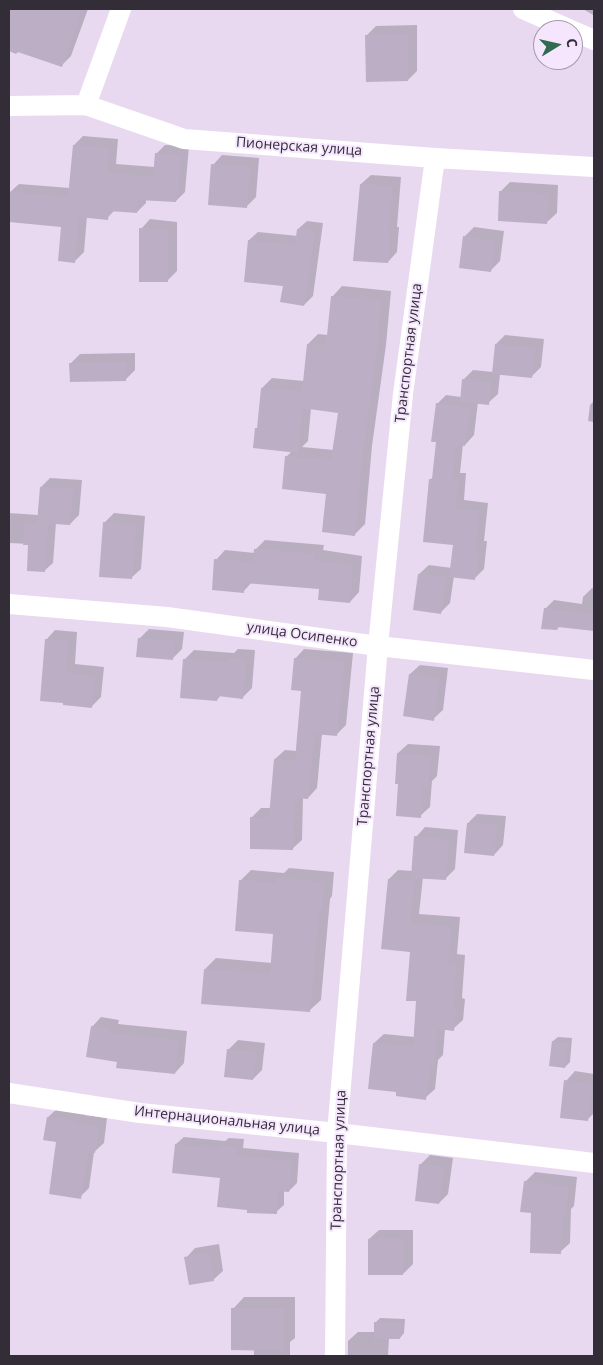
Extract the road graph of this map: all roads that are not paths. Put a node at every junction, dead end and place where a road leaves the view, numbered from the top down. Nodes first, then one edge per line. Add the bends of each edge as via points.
1 (121, 9) edge
2 (523, 9) edge
3 (549, 20) edge
4 (13, 102) edge
5 (86, 105) junction
6 (434, 158) junction
7 (594, 167) edge
8 (9, 604) edge
9 (378, 646) junction
10 (594, 670) edge
11 (9, 1093) edge
12 (337, 1133) junction
13 (594, 1163) edge
14 (335, 1356) edge

1 - 5 street
2 - 3 street
4 - 5 street, Пионерская улица
5 - 6 street, Пионерская улица via 184,139
6 - 7 street, Пионерская улица
6 - 9 street, Транспортная улица via 403,394
8 - 9 street, улица Осипенко via 167,617
9 - 10 street, улица Осипенко
9 - 12 street, Транспортная улица
11 - 12 street, Интернациональная улица via 140,1113
12 - 13 street, Интернациональная улица
12 - 14 street, Транспортная улица

